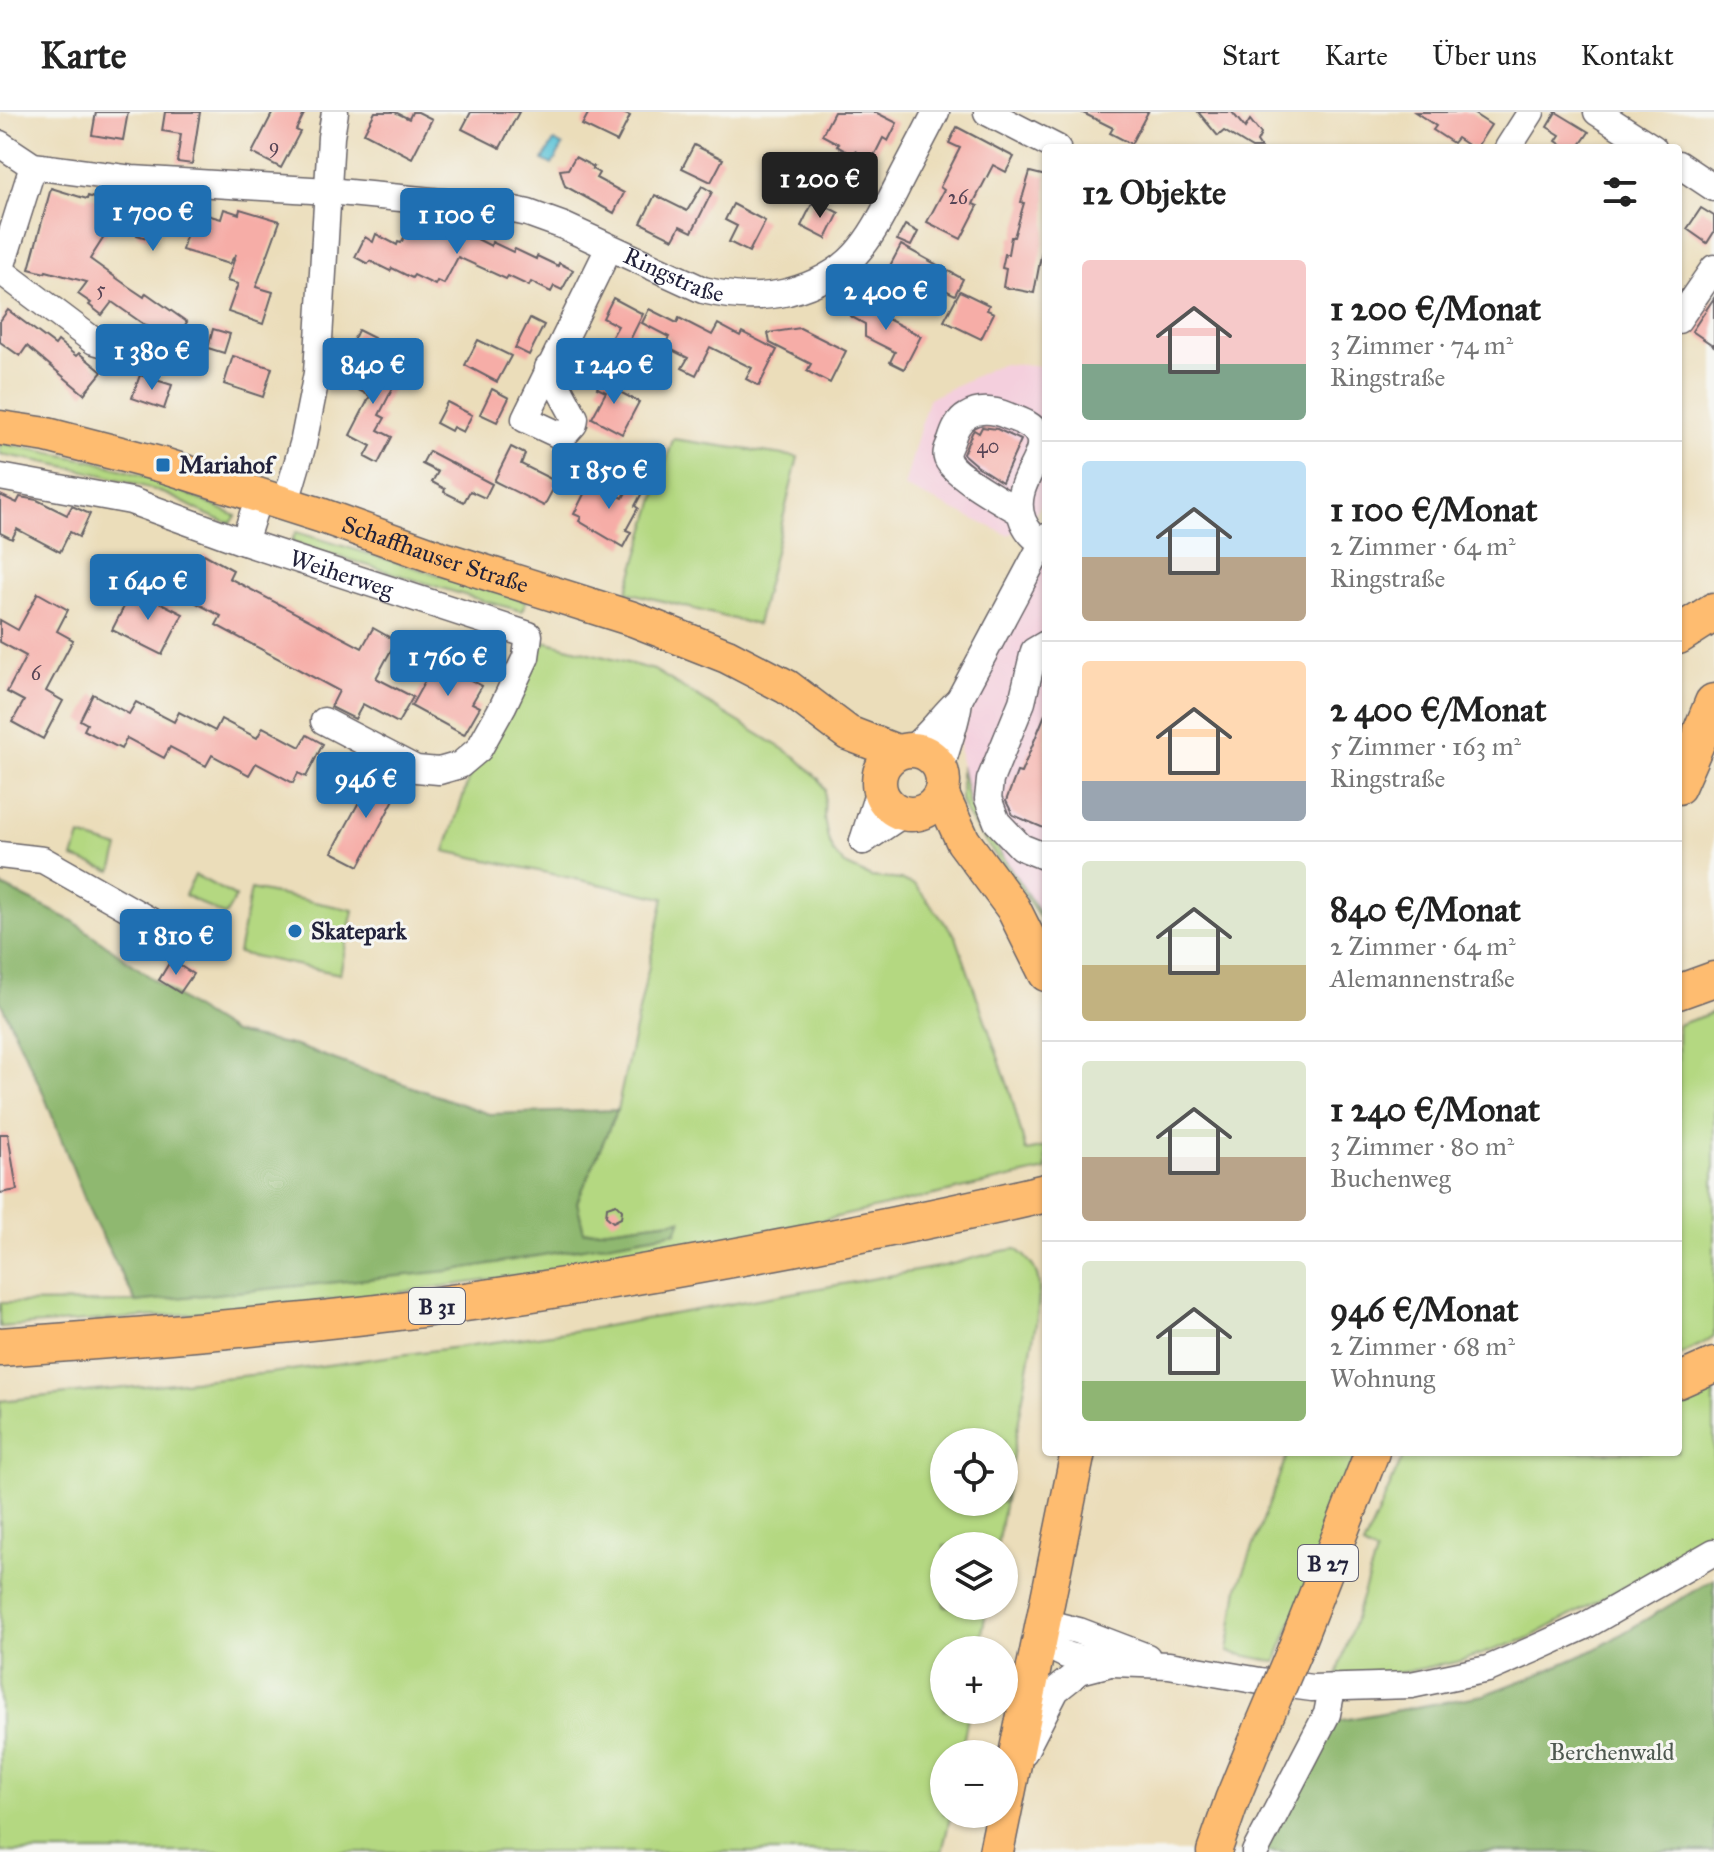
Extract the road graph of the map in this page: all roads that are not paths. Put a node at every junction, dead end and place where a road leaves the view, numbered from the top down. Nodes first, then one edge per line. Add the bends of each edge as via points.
1 (335, 112) edge
2 (936, 112) edge
3 (987, 112) edge
4 (1531, 112) edge
5 (1597, 112) edge
6 (0, 144) edge
7 (1049, 144) edge
8 (1511, 144) edge
9 (1647, 144) edge
10 (33, 166) junction
11 (1682, 167) edge
12 (1714, 188) edge
13 (328, 191) junction
14 (609, 248) junction
15 (1714, 268) edge
16 (1, 271) edge
17 (1682, 314) edge
18 (116, 347) dead end
19 (548, 368) dead end
20 (0, 428) edge
21 (0, 477) edge
22 (272, 500) junction
23 (1020, 512) dead end
24 (1042, 539) edge
25 (244, 542) junction
26 (1042, 546) edge
27 (1714, 612) edge
28 (1682, 632) edge
29 (995, 633) junction
30 (1040, 647) edge
31 (959, 700) junction
32 (1710, 715) edge
33 (324, 721) dead end
34 (891, 767) junction
35 (1682, 778) edge
36 (926, 798) junction
37 (0, 855) edge
38 (1042, 855) edge
39 (177, 936) dead end
40 (1042, 966) edge
41 (1042, 1194) edge
42 (0, 1347) edge
43 (1714, 1365) edge
44 (1682, 1379) edge
45 (1077, 1456) edge
46 (1367, 1464) edge
47 (1714, 1552) edge
48 (1041, 1632) junction
49 (1112, 1663) junction
50 (1169, 1665) junction
51 (1332, 1689) junction
52 (1018, 1748) edge
53 (1018, 1763) edge
54 (1001, 1828) edge
55 (996, 1852) edge
56 (1214, 1852) edge
57 (1255, 1852) edge

1 - 13 street
2 - 14 street, Ringstraße via 877,227 856,255 820,281 772,296 729,296 703,290
3 - 7 street
4 - 8 street
5 - 9 street
6 - 10 street
10 - 13 street, Ringstraße via 132,179
10 - 16 street
11 - 12 street
13 - 14 street, Ringstraße via 505,208 564,226
13 - 22 street via 317,373 303,444
14 - 19 street
15 - 17 street
16 - 18 street via 94,341
20 - 22 main road, Schaffhauser Straße via 120,453
21 - 25 street, Weiherweg via 131,501
22 - 25 street
22 - 34 main road, Schaffhauser Straße via 633,619 727,656 787,687
23 - 24 street via 1027,530
25 - 33 street, Weiherweg via 529,635 526,657 503,706 479,749 460,765 439,771 416,769
26 - 29 street
27 - 28 highway
29 - 30 street
29 - 31 street
30 - 38 street via 990,780 988,799 997,822 1021,847
31 - 34 street
31 - 36 street via 958,717
32 - 35 main road
34 - 36 main road via 887,805
34 - 36 main road via 919,751 936,762
36 - 40 main road via 1013,908
37 - 39 street via 43,860
41 - 42 highway, B 31 via 738,1257 505,1296 263,1325
43 - 44 main road
45 - 48 main road
46 - 56 main road, B 27, bridge
47 - 51 street via 1585,1626 1488,1669 1411,1685
48 - 49 street via 1066,1655
48 - 50 street via 1079,1631
48 - 52 main road
49 - 50 street
49 - 53 street via 1080,1671 1056,1690
50 - 51 street
51 - 57 street via 1327,1714
54 - 55 main road

